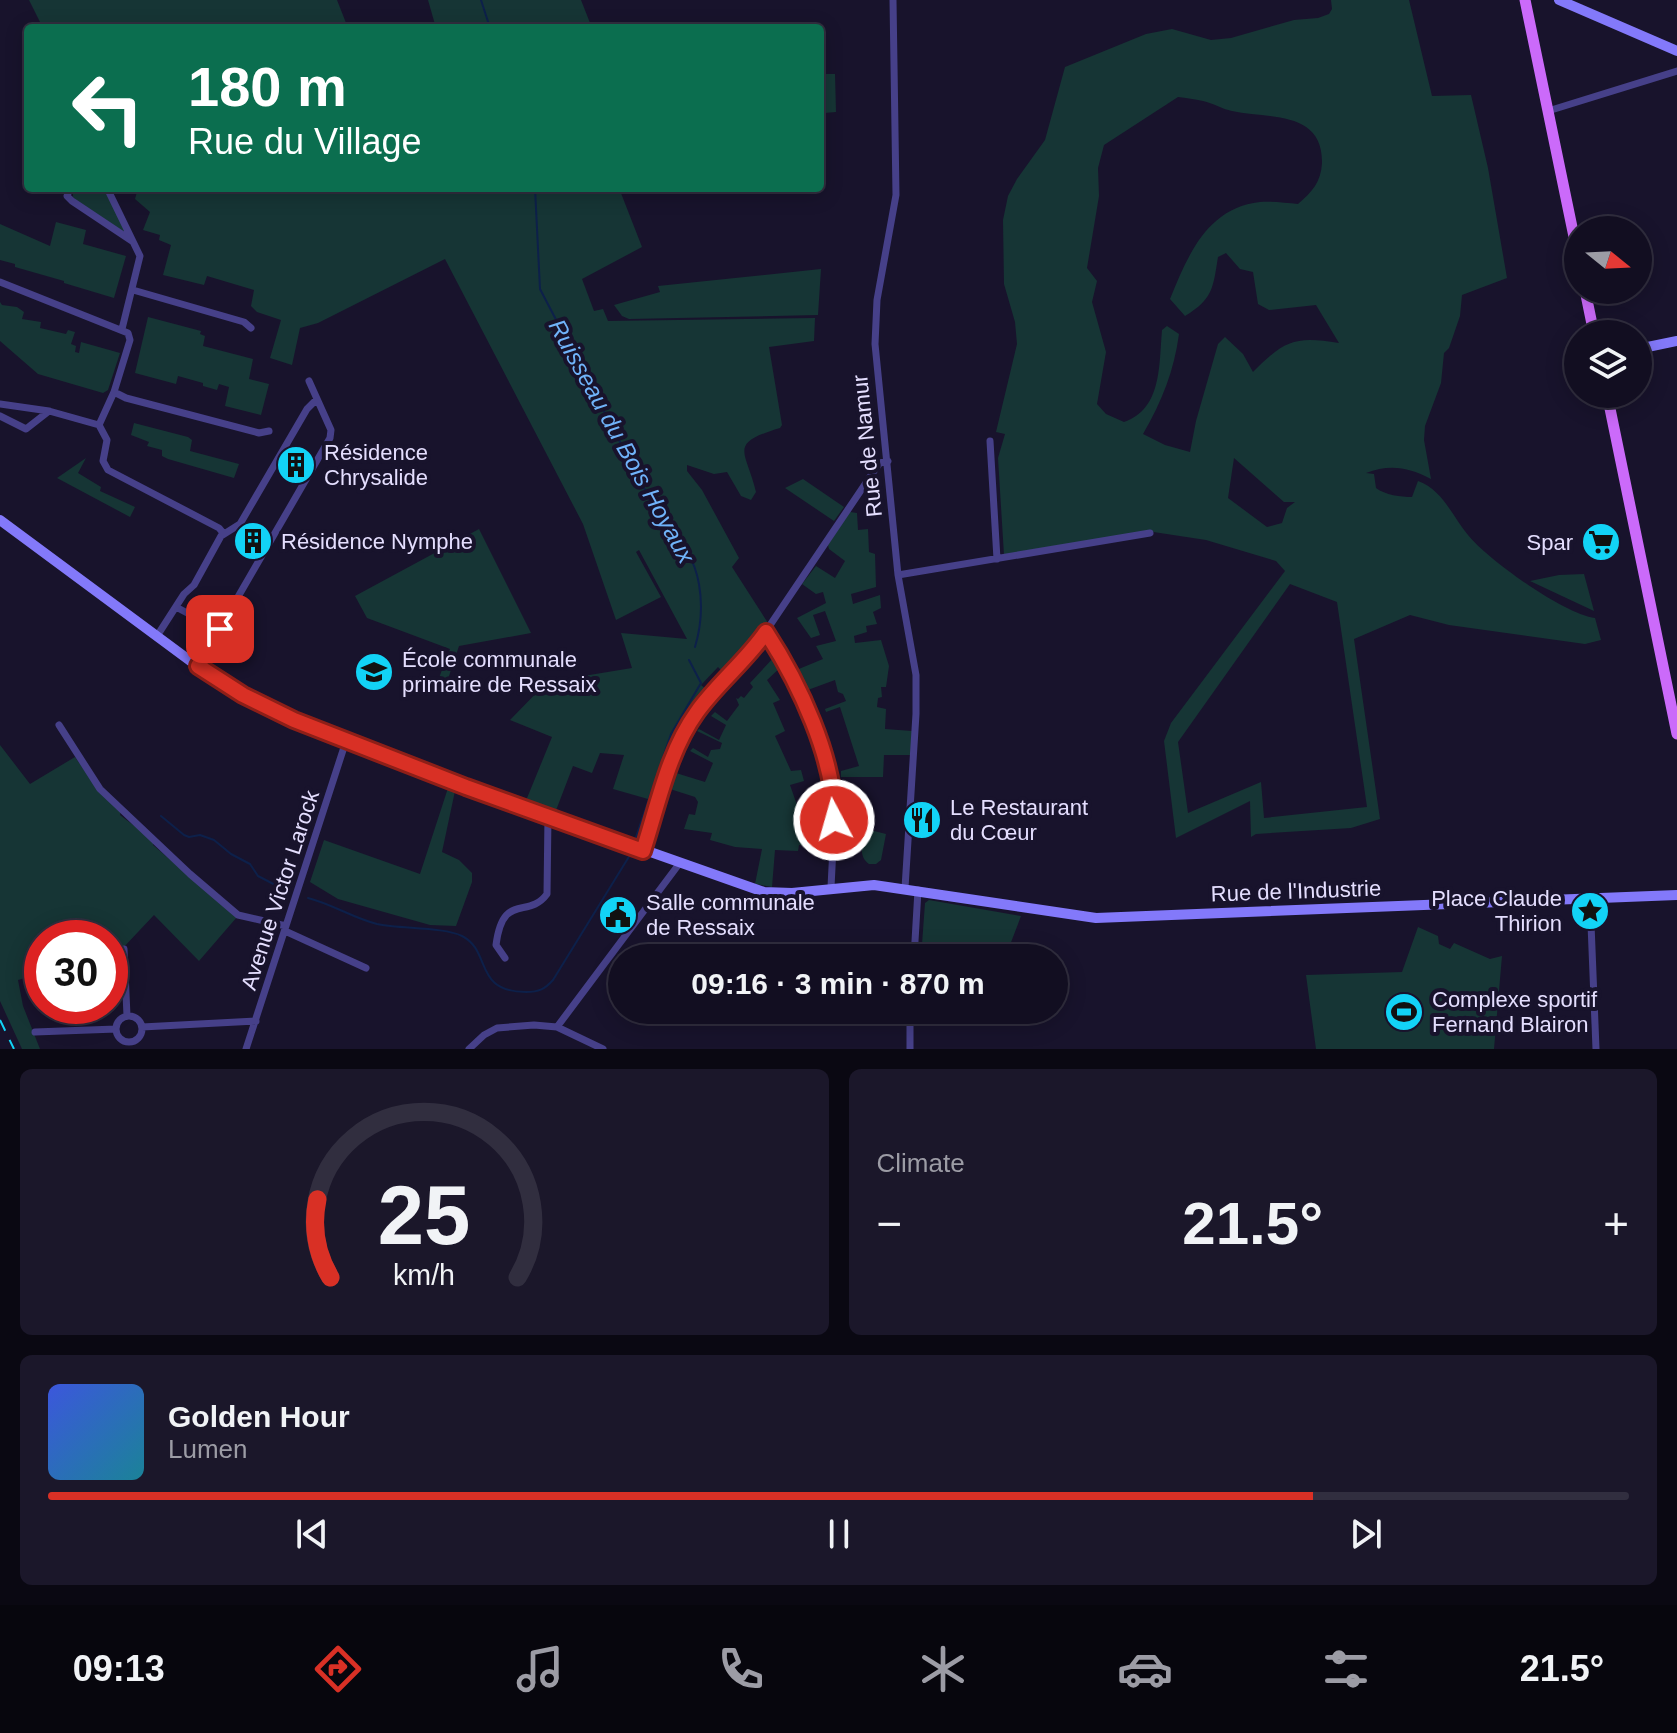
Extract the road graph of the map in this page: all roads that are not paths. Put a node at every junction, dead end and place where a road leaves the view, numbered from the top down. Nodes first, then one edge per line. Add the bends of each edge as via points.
1 (893, 0) edge
2 (1525, 0) edge
3 (1559, 0) edge
4 (1677, 51) edge
5 (1677, 71) edge
6 (1548, 111) junction
7 (68, 192) edge
8 (109, 192) edge
9 (1570, 216) edge
10 (134, 242) junction
11 (0, 282) edge
12 (133, 290) junction
13 (251, 328) dead end
14 (122, 329) junction
15 (1677, 341) edge
16 (1652, 346) edge
17 (309, 381) dead end
18 (114, 392) junction
19 (317, 399) junction
20 (0, 404) edge
21 (1610, 408) edge
22 (49, 411) junction
23 (0, 416) edge
24 (99, 425) junction
25 (269, 431) dead end
26 (990, 441) dead end
27 (888, 461) junction
28 (0, 520) edge
29 (1150, 533) dead end
30 (224, 534) junction
31 (997, 559) junction
32 (898, 575) junction
33 (176, 607) junction
34 (767, 629) junction
35 (219, 630) junction
36 (157, 636) junction
37 (198, 666) junction
38 (59, 725) dead end
39 (1677, 734) edge
40 (346, 741) junction
41 (548, 816) junction
42 (643, 851) junction
43 (679, 864) junction
44 (831, 887) junction
45 (905, 888) junction
46 (918, 890) junction
47 (1677, 895) edge
48 (1590, 899) junction
49 (286, 929) junction
50 (915, 944) edge
51 (505, 958) dead end
52 (366, 968) dead end
53 (128, 1016) edge
54 (256, 1021) junction
55 (118, 1024) edge
56 (910, 1024) edge
57 (142, 1027) junction
58 (557, 1027) junction
59 (116, 1029) junction
60 (35, 1032) dead end
61 (129, 1046) edge
62 (246, 1049) edge
63 (469, 1049) edge
64 (603, 1049) edge
65 (910, 1049) edge
66 (1596, 1049) edge

1 - 27 street, Rue de Namur via 896,195 875,328
2 - 6 main road
3 - 4 street
5 - 6 street
6 - 9 main road
7 - 10 street via 72,201
8 - 10 street
10 - 12 street via 140,256
11 - 14 street
12 - 13 street
12 - 14 street
14 - 18 street via 130,340
15 - 16 street
17 - 19 street
18 - 24 street
18 - 25 street via 259,433
19 - 30 street via 240,524
19 - 35 street via 330,438
20 - 22 street
21 - 39 main road
22 - 23 street via 26,429
22 - 24 street
24 - 30 street via 107,440 103,461 108,470
26 - 31 street
27 - 32 street, Rue de Namur
27 - 34 street via 872,474
28 - 36 street, Rue de l'Industrie
29 - 31 street
30 - 33 street
31 - 32 street
32 - 45 street, Rue de Namur via 916,675
33 - 35 street
33 - 36 street
34 - 42 street via 686,729
34 - 44 street via 806,705 831,783
35 - 37 street
36 - 37 street, Rue de l'Industrie
37 - 40 street, Rue de l'Industrie via 271,709
38 - 49 street via 100,789 190,874 238,915
40 - 41 street, Rue de l'Industrie
40 - 49 street, Avenue Victor Larock
41 - 42 street, Rue de l'Industrie
41 - 51 street via 548,890 542,901 504,917 496,945
42 - 43 street, Rue de l'Industrie
43 - 44 street, Rue de l'Industrie via 764,892
43 - 58 street
44 - 45 street, Rue de l'Industrie
45 - 46 street, Rue de l'Industrie
46 - 48 street, Rue de l'Industrie via 1096,918
46 - 50 street
47 - 48 street, Rue de l'Industrie
48 - 66 street
49 - 52 street
49 - 54 street, Avenue Victor Larock
53 - 57 street via 137,1018
54 - 57 street
54 - 62 street, Avenue Victor Larock
55 - 59 street
56 - 65 street
57 - 61 street
58 - 63 street via 497,1028
58 - 64 street
59 - 60 street
59 - 61 street

